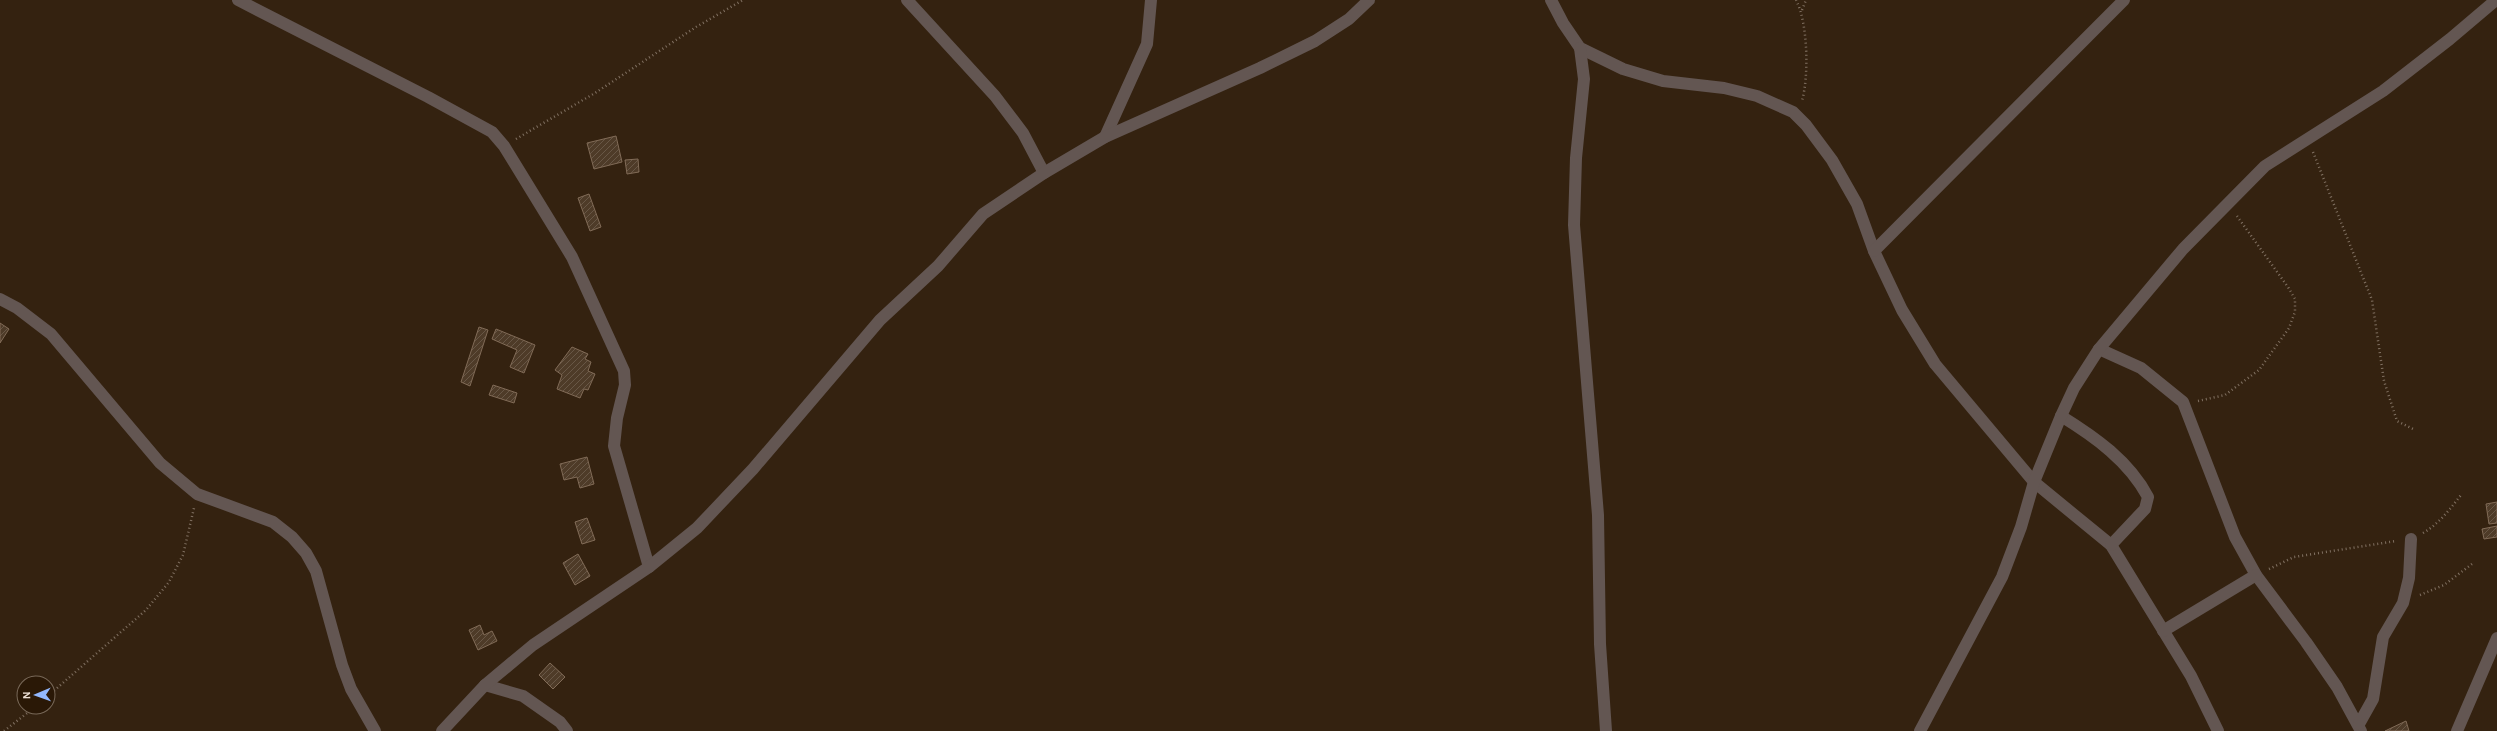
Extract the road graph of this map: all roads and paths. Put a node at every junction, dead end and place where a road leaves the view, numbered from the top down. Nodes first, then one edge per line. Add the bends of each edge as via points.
1 (238, 0) edge
2 (743, 0) edge
3 (907, 0) edge
4 (1151, 0) edge
5 (1369, 0) edge
6 (1551, 0) edge
7 (1796, 0) edge
8 (1806, 0) edge
9 (2124, 0) edge
10 (2496, 0) edge
11 (1801, 10) junction
12 (1580, 48) junction
13 (1793, 112) junction
14 (1104, 137) junction
15 (2308, 139) junction
16 (504, 146) junction
17 (1044, 173) junction
18 (2228, 204) junction
19 (1874, 251) junction
20 (0, 299) edge
21 (2099, 348) junction
22 (2183, 402) junction
23 (2061, 416) junction
24 (2416, 430) dead end
25 (2034, 482) junction
26 (197, 494) junction
27 (2461, 494) dead end
28 (2411, 540) junction
29 (2111, 545) junction
30 (2472, 564) dead end
31 (649, 566) junction
32 (2256, 575) junction
33 (2403, 603) junction
34 (2163, 631) junction
35 (2497, 638) edge
36 (485, 685) junction
37 (56, 689) edge
38 (25, 715) edge
39 (2360, 728) edge
40 (4, 731) edge
41 (375, 731) edge
42 (442, 731) edge
43 (567, 731) edge
44 (1606, 731) edge
45 (1920, 731) edge
46 (2218, 731) edge
47 (2456, 731) edge

1 - 16 street via 492,132
2 - 16 path via 595,93
3 - 17 street via 995,96 1023,133
4 - 14 street via 1146,44
5 - 14 street via 1349,19 1315,40 1260,68
6 - 12 street
7 - 11 path
8 - 11 path
9 - 19 street
10 - 15 street via 2383,91
11 - 13 path via 1806,77 1802,100
12 - 13 street via 1623,69 1663,81 1724,88 1756,96
12 - 44 street via 1584,79 1576,158 1574,225 1598,515 1601,675
13 - 19 street via 1832,160 1857,204
14 - 17 street
15 - 18 street via 2265,166
15 - 24 path via 2372,300 2384,381 2397,421
16 - 31 street via 572,257 624,371 625,385 617,418 614,446
17 - 31 street via 983,214 938,266 880,320 748,474 697,528
18 - 21 street via 2183,250
18 - 22 path via 2288,287 2295,299 2295,312 2288,328 2259,370 2225,395
19 - 25 street via 1902,310 1935,364
20 - 26 street via 17,308 51,334 160,463
21 - 22 street via 2141,368
21 - 23 street via 2074,388
22 - 32 street via 2230,524
23 - 25 street
23 - 29 street via 2104,444 2140,482 2148,497 2145,509
25 - 29 street
25 - 45 street via 2021,527 2002,577
26 - 37 path via 183,555 169,582 146,610
26 - 41 street via 273,522 306,552 316,571 347,677
27 - 28 path via 2432,528
28 - 32 path via 2294,557
28 - 33 street via 2409,578
29 - 34 street
30 - 33 path via 2444,585
31 - 36 street via 533,644
32 - 34 street
32 - 39 street via 2306,642
33 - 39 street via 2383,637 2373,699
34 - 46 street via 2191,676
35 - 47 street
36 - 42 street
36 - 43 street via 524,696 560,722
38 - 40 path

